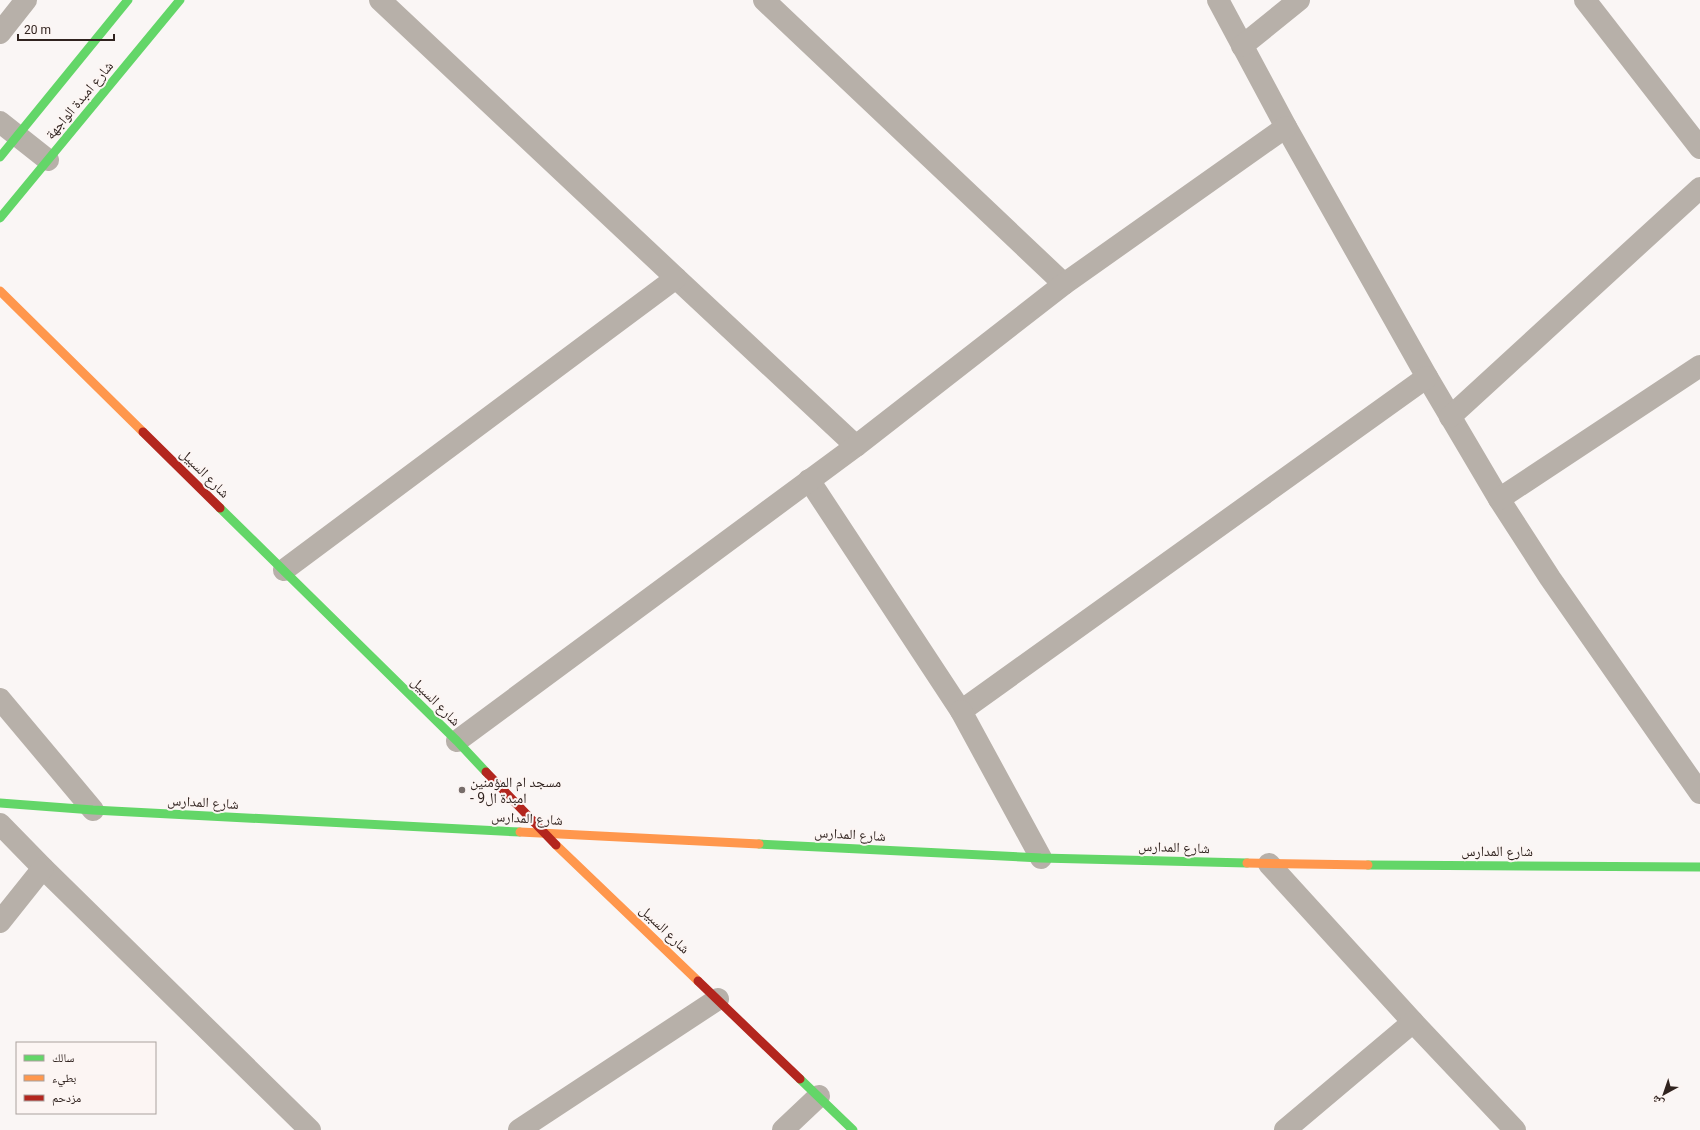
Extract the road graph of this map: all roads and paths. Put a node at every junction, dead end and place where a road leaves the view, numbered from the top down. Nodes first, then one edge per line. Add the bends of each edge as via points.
1 (26, 0) edge
2 (128, 0) edge
3 (180, 0) edge
4 (380, 0) edge
5 (1218, 0) edge
6 (1299, 0) edge
7 (1585, 0) edge
8 (776, 4) edge
9 (0, 34) edge
10 (1242, 46) junction
11 (0, 122) edge
12 (1286, 127) junction
13 (18, 136) junction
14 (1700, 148) edge
15 (0, 157) edge
16 (48, 160) junction
17 (1700, 188) edge
18 (0, 218) edge
19 (676, 278) junction
20 (1064, 284) junction
21 (0, 291) edge
22 (1700, 366) edge
23 (1427, 378) junction
24 (1450, 417) junction
25 (856, 446) junction
26 (809, 480) junction
27 (1499, 499) junction
28 (284, 570) junction
29 (0, 699) edge
30 (961, 711) junction
31 (456, 741) junction
32 (1700, 793) edge
33 (0, 803) edge
34 (93, 810) junction
35 (0, 824) edge
36 (544, 833) junction
37 (1041, 858) junction
38 (1269, 864) junction
39 (1700, 867) edge
40 (43, 868) junction
41 (0, 922) edge
42 (718, 998) junction
43 (1413, 1022) junction
44 (818, 1096) junction
45 (300, 1127) edge
46 (519, 1130) edge
47 (783, 1130) edge
48 (853, 1130) edge
49 (1285, 1130) edge
50 (1515, 1130) edge

1 - 9 street
2 - 13 street, شارع امبدة الواجهة
3 - 16 street, شارع امبدة الواجهة
4 - 19 street
5 - 10 street
6 - 10 street
7 - 14 street
8 - 20 street
10 - 12 street
11 - 13 street
12 - 20 street
12 - 23 street
13 - 15 street, شارع امبدة الواجهة
13 - 16 street
16 - 18 street, شارع امبدة الواجهة
17 - 24 street
19 - 25 street
19 - 28 street
20 - 25 street
21 - 28 street, شارع السبيل
22 - 27 street
23 - 24 street
23 - 30 street
24 - 27 street
25 - 26 street
26 - 30 street
26 - 31 street
27 - 32 street via 1550,578
28 - 31 street, شارع السبيل
29 - 34 street
30 - 37 street
31 - 36 street, شارع السبيل
33 - 34 street, شارع المدارس
34 - 36 street, شارع المدارس
35 - 40 street
36 - 37 street, شارع المدارس
36 - 42 street, شارع السبيل
37 - 38 street, شارع المدارس
38 - 39 street, شارع المدارس
38 - 43 street
40 - 41 street
40 - 45 street
42 - 44 street, شارع السبيل
42 - 46 street
43 - 49 street
43 - 50 street
44 - 47 street
44 - 48 street, شارع السبيل

